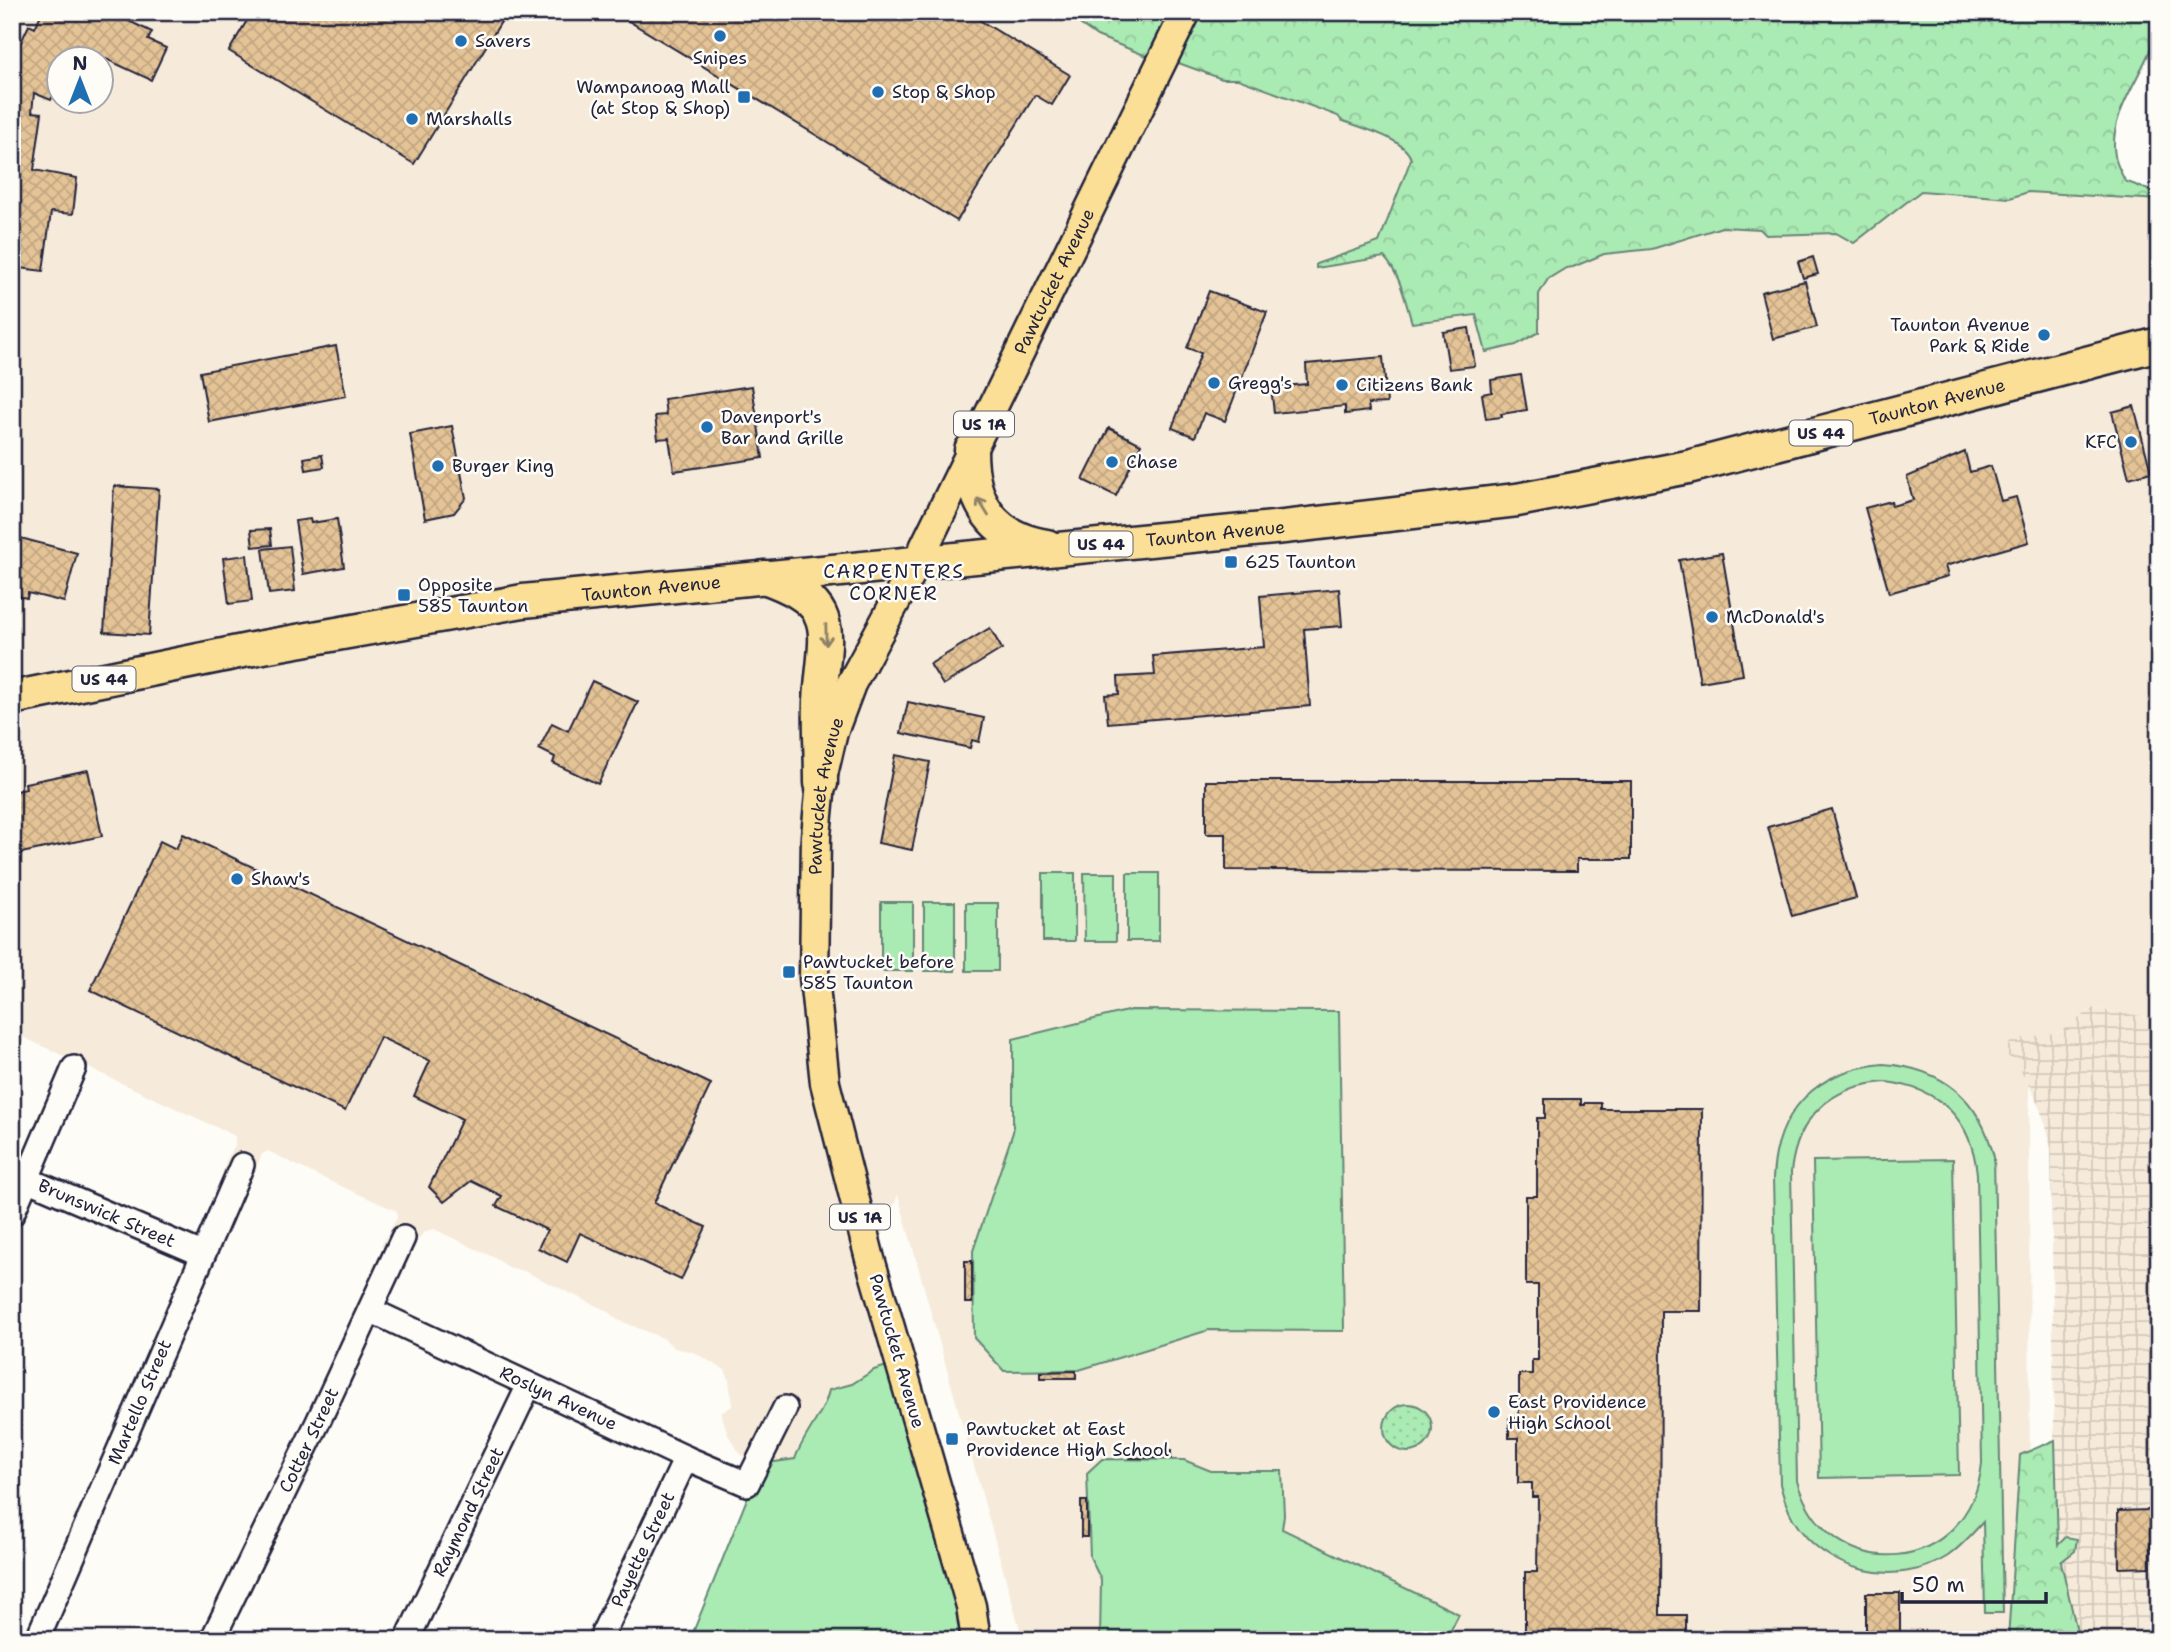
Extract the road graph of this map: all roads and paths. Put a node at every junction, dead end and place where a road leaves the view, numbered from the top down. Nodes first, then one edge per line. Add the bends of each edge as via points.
1 (1186, 12) edge
2 (2159, 344) edge
3 (971, 450) junction
4 (1062, 548) junction
5 (917, 562) junction
6 (763, 577) junction
7 (12, 698) edge
8 (821, 783) junction
9 (74, 1068) dead end
10 (242, 1166) dead end
11 (20, 1176) edge
12 (12, 1214) edge
13 (403, 1237) dead end
14 (202, 1254) junction
15 (370, 1310) junction
16 (529, 1385) junction
17 (785, 1408) dead end
18 (686, 1458) junction
19 (37, 1640) edge
20 (212, 1640) edge
21 (407, 1640) edge
22 (600, 1640) edge
23 (976, 1640) edge

1 - 3 main road, Pawtucket Avenue / US 1A
2 - 4 highway, Taunton Avenue / US 44 via 1746,452 1585,488 1480,505
4 -> 3 highway via 1017,537 990,518 977,498
3 - 5 main road, Pawtucket Avenue / US 1A
4 - 5 highway, Taunton Avenue / US 44
5 - 6 highway, Taunton Avenue / US 44
5 - 8 main road, Pawtucket Avenue / US 1A via 851,684
6 - 7 highway, Taunton Avenue / US 44 via 493,605
6 -> 8 highway via 803,594 825,623
8 - 23 main road, Pawtucket Avenue / US 1A via 814,978 825,1083 870,1259 971,1606
9 - 11 street
10 - 14 street, Martello Street
11 - 12 street
11 - 14 street, Brunswick Street
13 - 15 street, Cotter Street
14 - 19 street, Martello Street
15 - 16 street, Roslyn Avenue
15 - 20 street, Cotter Street
16 - 18 street, Roslyn Avenue
16 - 21 street, Raymond Street
17 - 18 street, Roslyn Avenue via 747,1484
18 - 22 street, Payette Street

